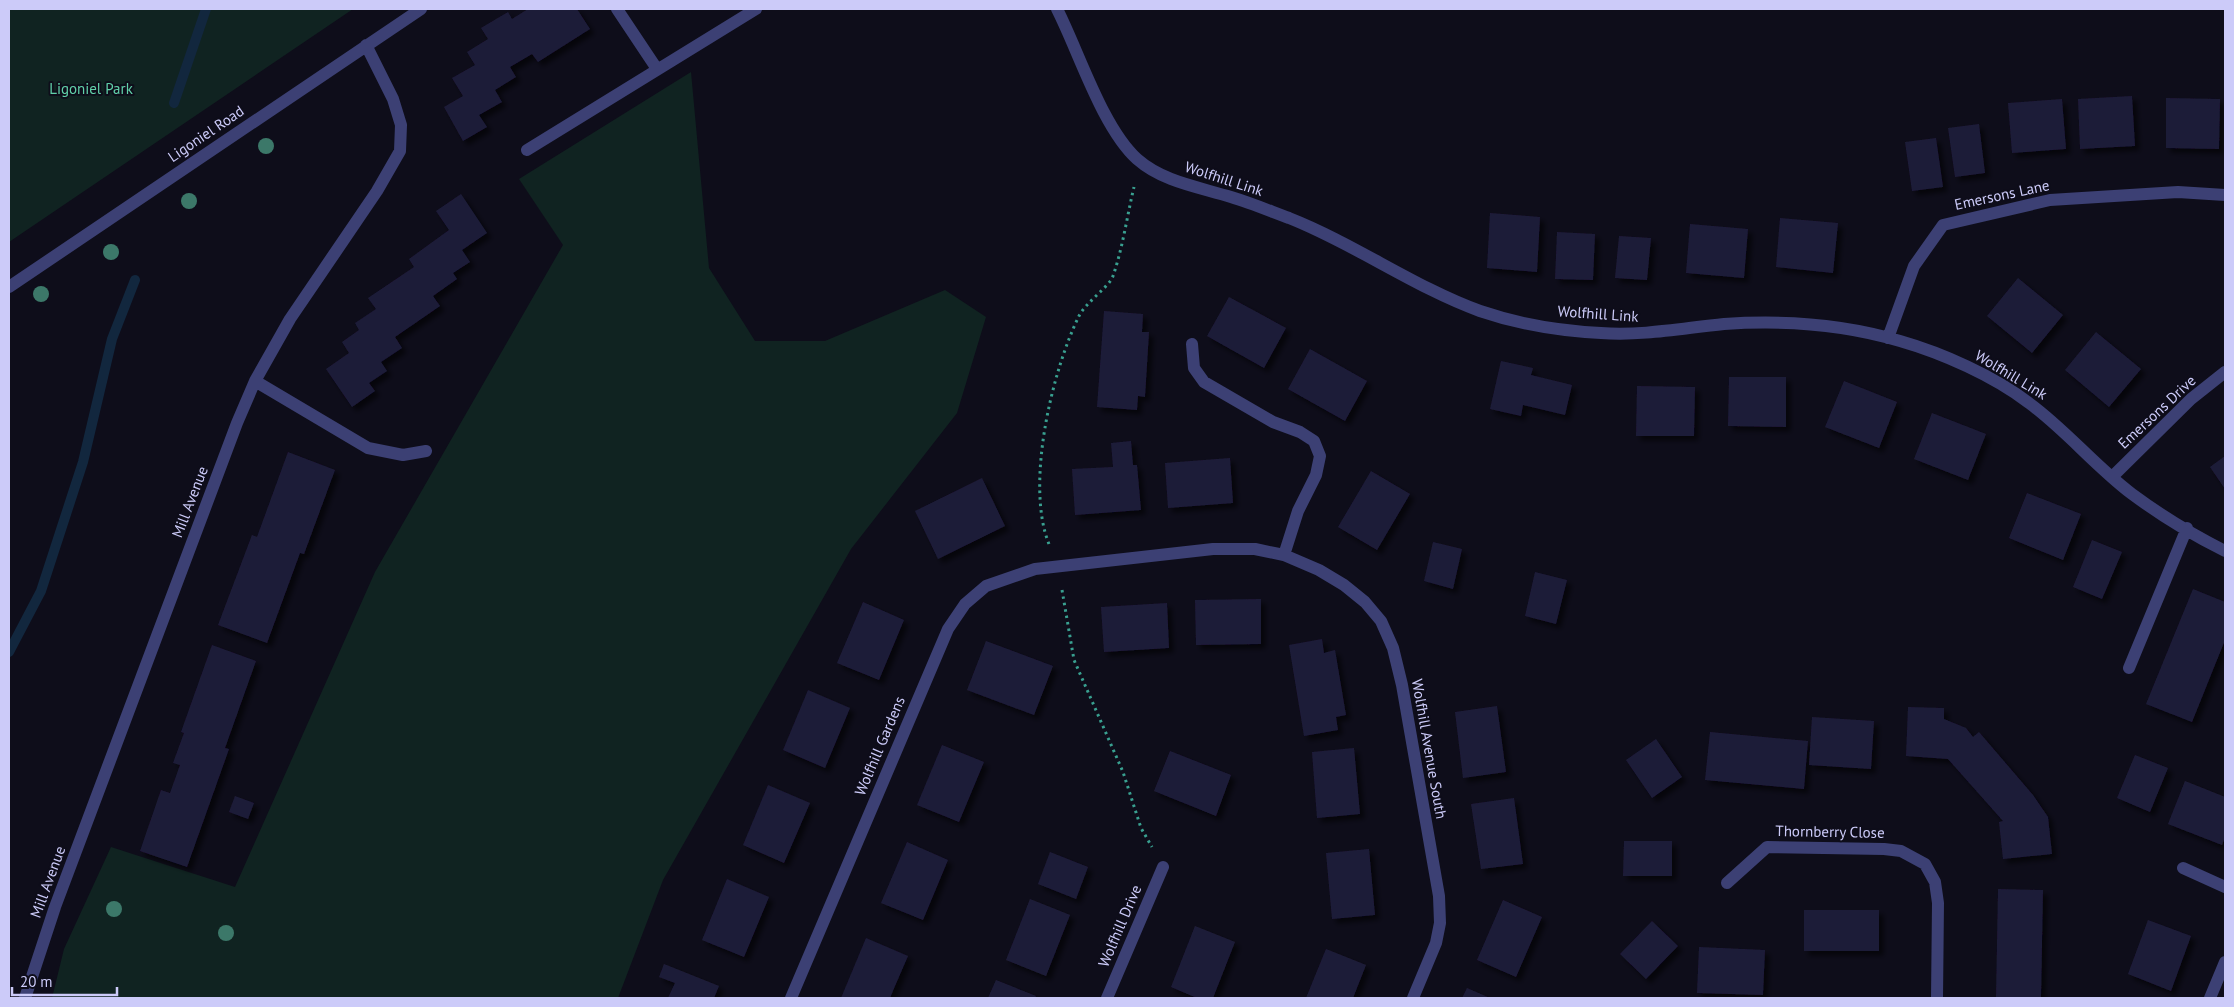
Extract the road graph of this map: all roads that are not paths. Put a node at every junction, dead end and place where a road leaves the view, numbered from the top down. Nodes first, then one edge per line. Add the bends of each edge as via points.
1 (422, 9) edge
2 (617, 9) edge
3 (756, 9) edge
4 (1057, 9) edge
5 (366, 45) junction
6 (657, 69) junction
7 (527, 150) dead end
8 (2225, 195) edge
9 (9, 286) edge
10 (1888, 338) junction
11 (1192, 344) dead end
12 (2225, 372) edge
13 (255, 381) junction
14 (426, 451) dead end
15 (2112, 476) junction
16 (2186, 528) junction
17 (2225, 551) edge
18 (1284, 555) junction
19 (1058, 566) joint
20 (2128, 668) dead end
21 (1163, 867) road end
22 (2183, 868) dead end
23 (1727, 883) dead end
24 (2225, 887) edge
25 (2225, 962) edge
26 (25, 998) edge
27 (791, 998) edge
28 (1108, 998) edge
29 (1413, 998) edge
30 (1937, 998) edge
31 (2210, 998) edge

1 - 5 street, Ligoniel Road
2 - 6 street
3 - 6 street
4 - 10 street, Wolfhill Link via 1110,124 1122,144 1140,161 1166,177 1230,196 1316,229 1443,295 1481,311 1513,320 1600,334 1637,334 1768,322 1854,329
5 - 9 street, Ligoniel Road
5 - 13 street, Mill Avenue via 393,99 401,125 400,151 377,191 290,318
6 - 7 street
8 - 10 street, Emersons Lane via 2178,192 2050,200 1943,225 1914,266
10 - 15 street, Wolfhill Link via 1947,358 2026,400
11 - 18 street via 1194,368 1204,382 1273,422 1314,441 1320,456 1316,475 1298,511
12 - 15 street, Emersons Drive via 2191,399
13 - 14 street via 368,448 403,455
13 - 26 street, Mill Avenue via 55,907
15 - 16 street, Wolfhill Link
16 - 17 street, Wolfhill Link
16 - 20 street
18 - 19 street, Wolfhill Avenue South via 1255,549 1214,549
18 - 29 street, Wolfhill Avenue South via 1344,585 1365,602 1381,621 1393,648 1439,896 1440,923 1436,943
19 - 27 street, Wolfhill Gardens via 1020,573 986,586 965,604 948,629
21 - 28 street, Wolfhill Drive
22 - 24 street
23 - 30 street, Thornberry Close via 1767,847 1901,851 1925,864 1935,882 1938,903
25 - 31 street

